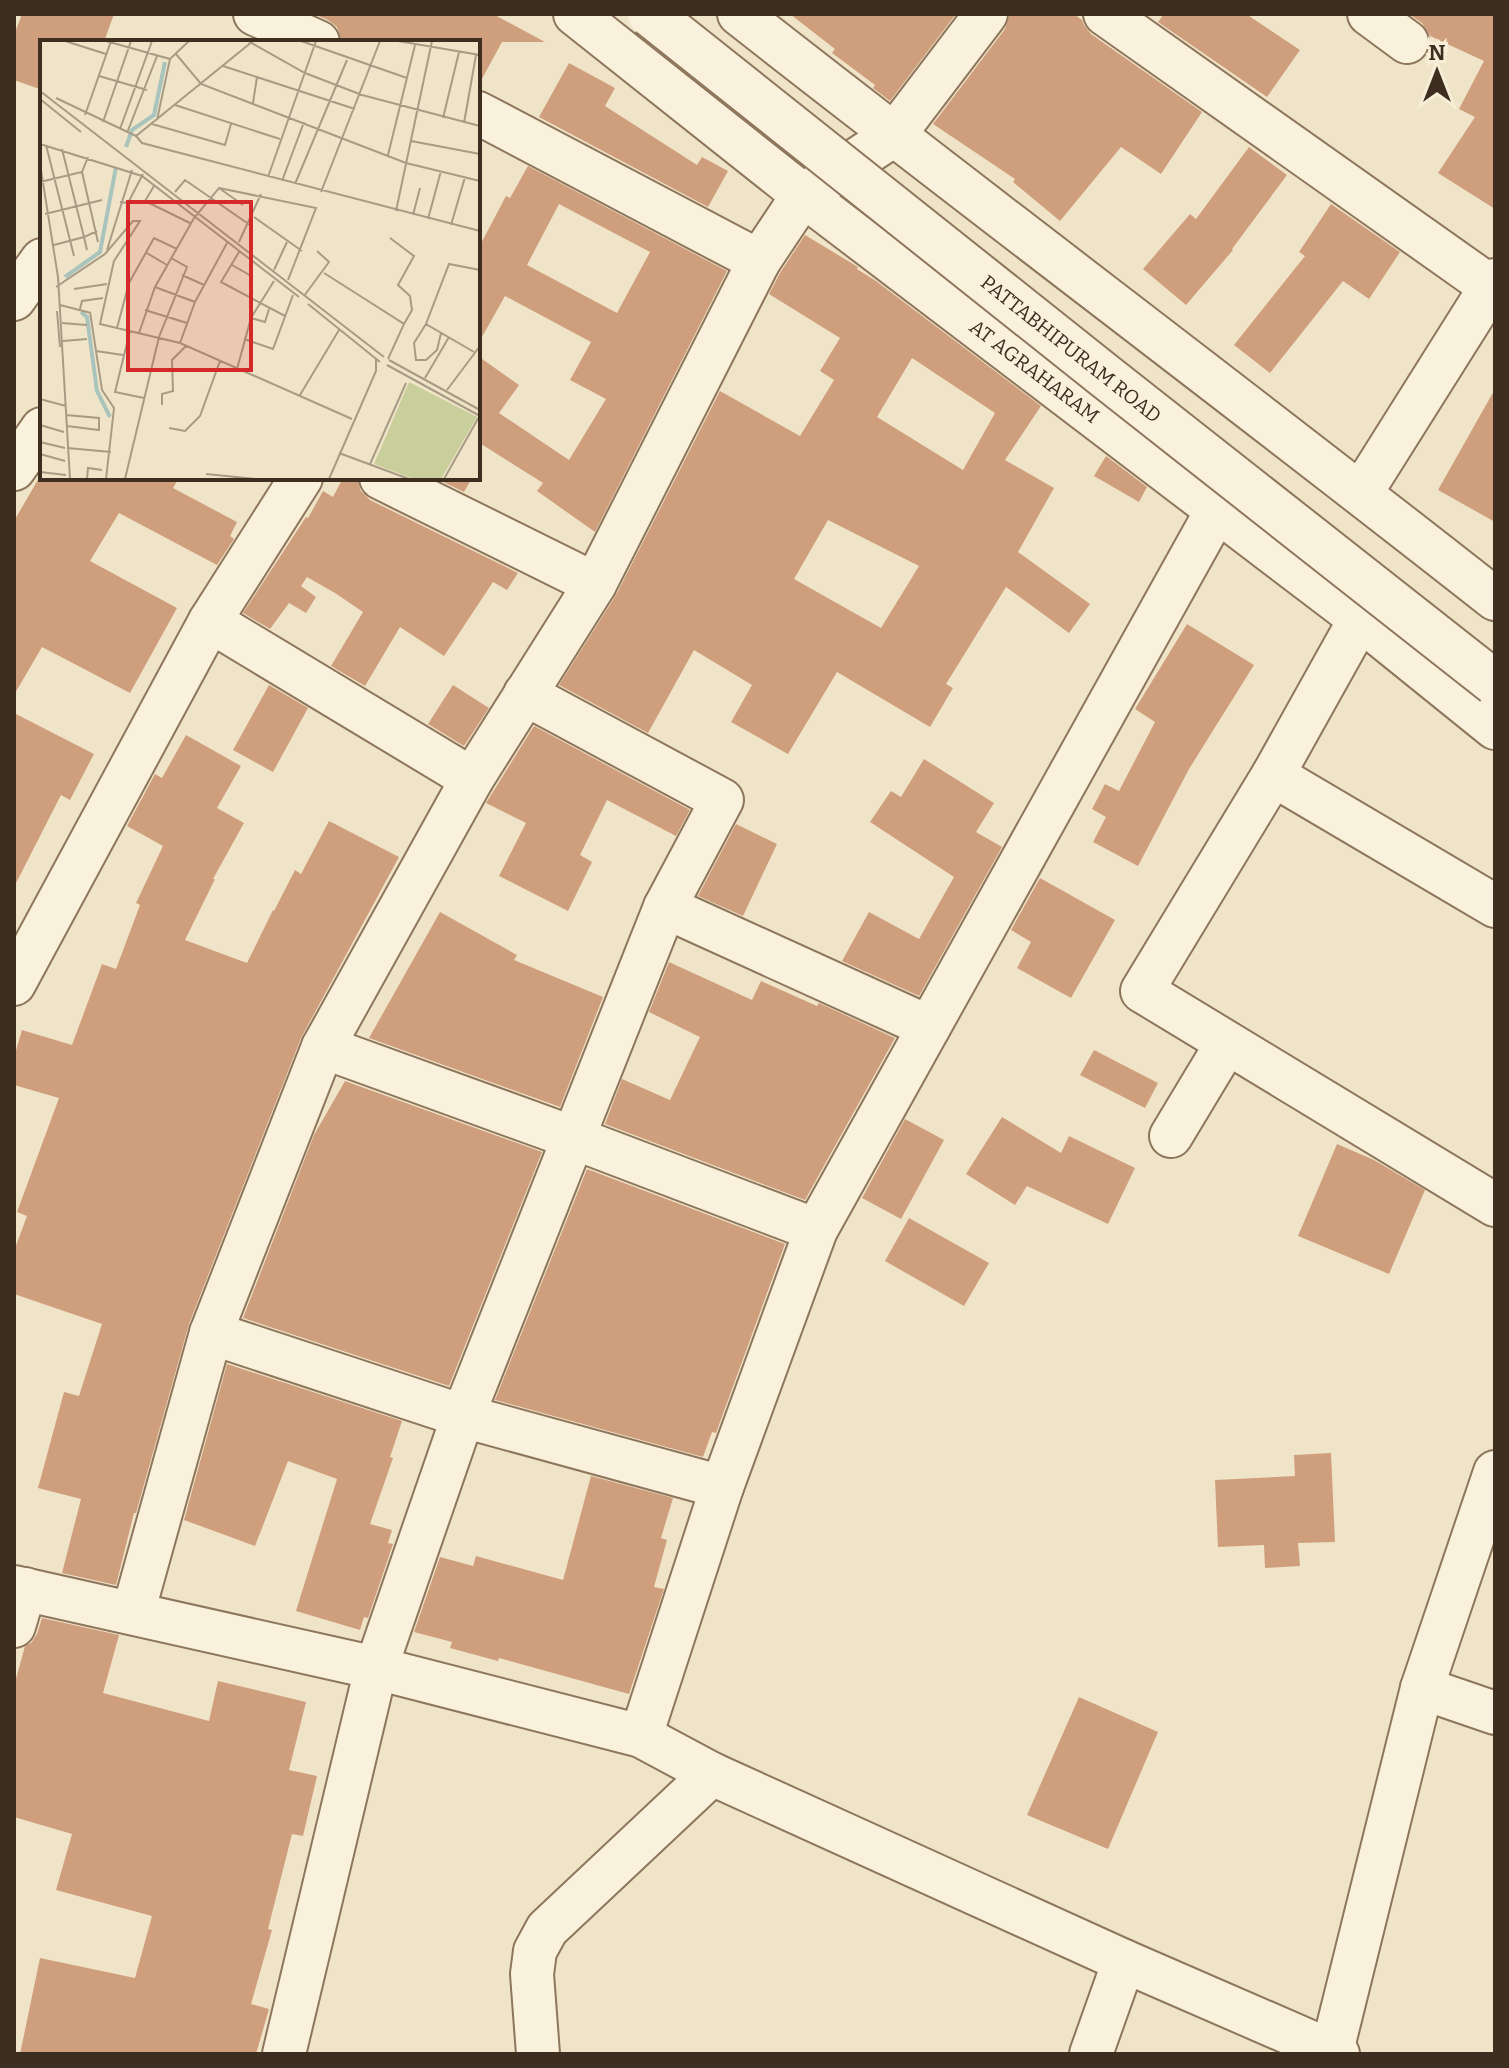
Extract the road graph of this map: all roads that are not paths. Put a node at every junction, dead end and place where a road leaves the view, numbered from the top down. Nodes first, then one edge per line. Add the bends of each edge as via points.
1 (575, 14) edge
2 (650, 14) edge
3 (684, 14) edge
4 (739, 14) edge
5 (986, 14) edge
6 (1105, 14) edge
7 (1369, 14) edge
8 (252, 24) edge
9 (311, 40) edge
10 (1407, 42) dead end
11 (480, 114) edge
12 (894, 135) junction
13 (803, 195) junction
14 (759, 261) junction
15 (40, 263) edge
16 (1493, 283) edge
17 (14, 299) edge
18 (40, 432) edge
19 (14, 469) edge
20 (300, 480) edge
21 (385, 480) edge
22 (1361, 493) junction
23 (1217, 510) junction
24 (595, 584) junction
25 (1495, 599) edge
26 (1360, 619) junction
27 (210, 621) junction
28 (1495, 652) edge
29 (1495, 683) edge
30 (525, 694) junction
31 (1495, 728) edge
32 (1273, 775) junction
33 (472, 779) junction
34 (1495, 906) edge
35 (665, 907) junction
36 (14, 984) edge
37 (929, 1027) junction
38 (1227, 1043) junction
39 (323, 1047) junction
40 (1171, 1136) dead end
41 (574, 1138) junction
42 (1495, 1205) edge
43 (816, 1230) junction
44 (211, 1333) junction
45 (463, 1416) junction
46 (1495, 1472) edge
47 (722, 1487) junction
48 (18, 1600) edge
49 (133, 1613) junction
50 (376, 1668) junction
51 (1422, 1688) junction
52 (1495, 1713) edge
53 (641, 1736) junction
54 (712, 1774) junction
55 (1124, 1961) junction
56 (1335, 2053) edge
57 (284, 2054) edge
58 (538, 2054) edge
59 (1091, 2054) edge

1 - 13 street, AT AGRAHARAM
2 - 29 street, PATTABHIPURAM ROAD, bridge
3 - 28 street, PATTABHIPURAM ROAD
4 - 12 street
5 - 12 street
6 - 16 street
7 - 10 street
8 - 9 street
11 - 14 street
12 - 13 street
12 - 22 street
13 - 14 street
13 - 23 street, AT AGRAHARAM
14 - 24 street
15 - 17 street
16 - 22 street
18 - 19 street
20 - 27 street
21 - 24 street
22 - 25 street
23 - 26 street, AT AGRAHARAM
23 - 37 street
24 - 30 street
26 - 31 street, AT AGRAHARAM
26 - 32 street
27 - 33 street
27 - 36 street
30 - 33 street
30 - 35 street via 722,800
32 - 34 street
32 - 38 street via 1142,991
33 - 39 street
35 - 37 street
35 - 41 street
37 - 43 street
38 - 40 street
38 - 42 street
39 - 41 street
39 - 44 street
41 - 43 street
41 - 45 street
43 - 47 street
44 - 45 street
44 - 49 street
45 - 47 street
45 - 50 street
46 - 51 street
47 - 53 street
48 - 49 street
49 - 50 street
50 - 53 street
50 - 57 street
51 - 52 street
51 - 56 street
53 - 54 street
54 - 55 street
54 - 58 street via 547,1929 535,1951 532,1974
55 - 56 street
55 - 59 street

